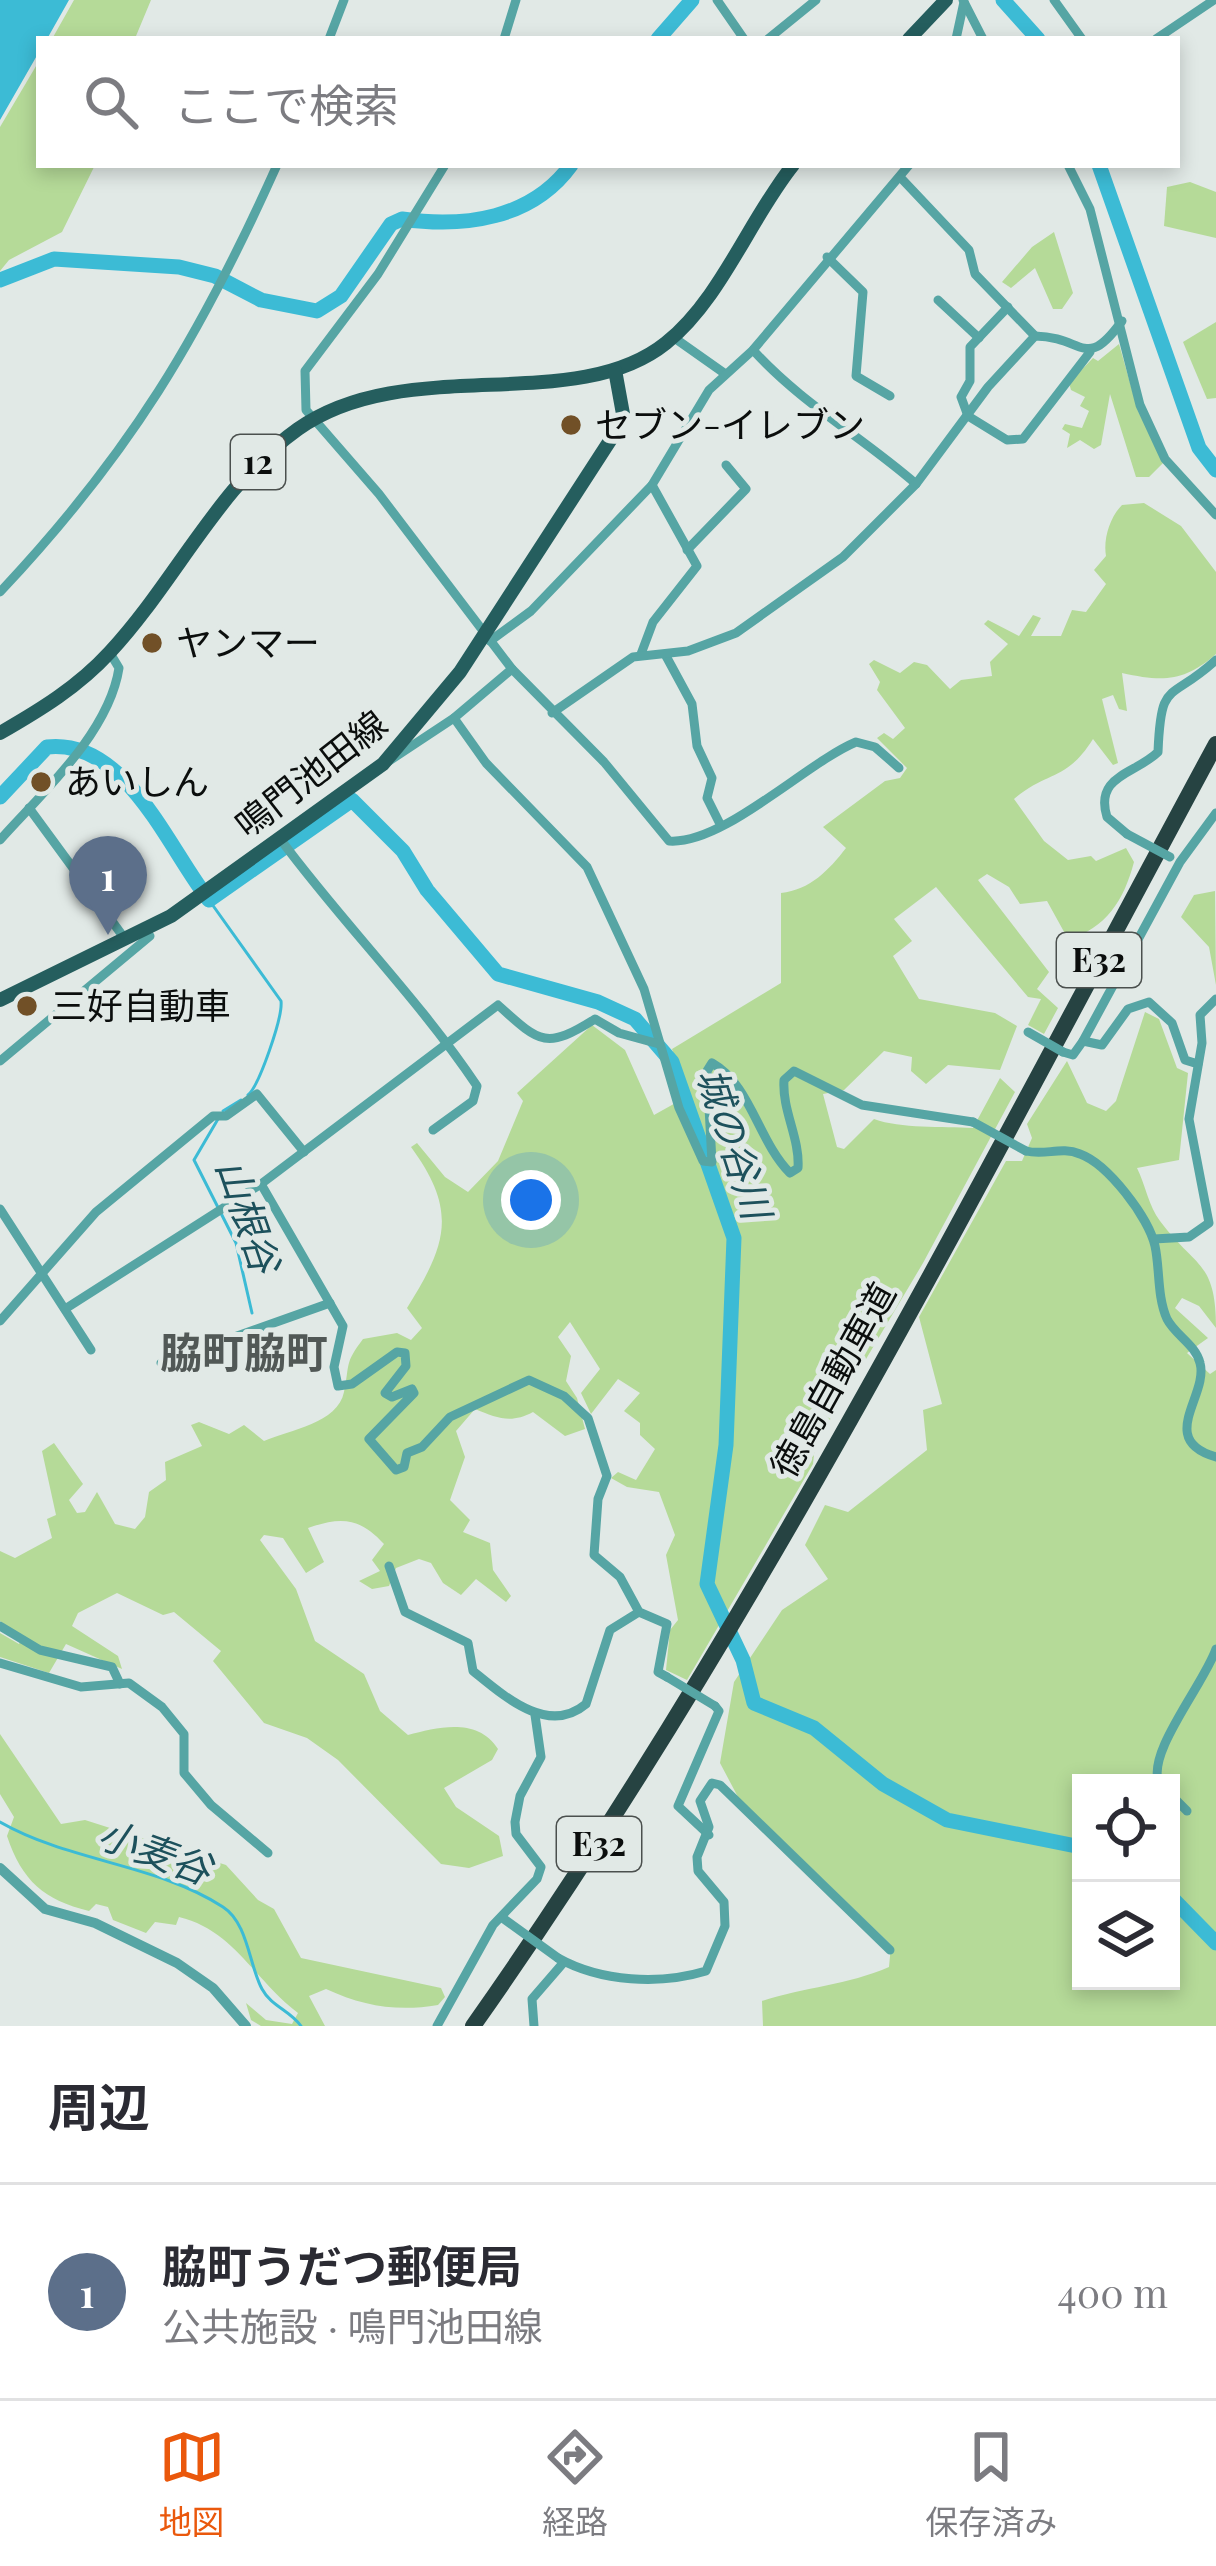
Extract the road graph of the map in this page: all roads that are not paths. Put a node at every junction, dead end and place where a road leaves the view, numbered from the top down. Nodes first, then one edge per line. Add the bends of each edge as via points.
1 (344, 0) edge
2 (516, 0) edge
3 (717, 0) edge
4 (816, 0) edge
5 (946, 0) edge
6 (1054, 0) edge
7 (1214, 0) edge
8 (963, 1) edge
9 (330, 36) edge
10 (505, 36) edge
11 (742, 36) edge
12 (772, 36) edge
13 (911, 36) edge
14 (957, 36) edge
15 (980, 36) edge
16 (1080, 36) edge
17 (1160, 36) edge
18 (276, 168) edge
19 (443, 168) edge
20 (791, 168) edge
21 (907, 168) edge
22 (1070, 168) edge
23 (901, 177) junction
24 (827, 257) junction
25 (938, 300) dead end
26 (1008, 307) junction
27 (1122, 321) junction
28 (1036, 336) junction
29 (673, 337) junction
30 (979, 338) junction
31 (753, 350) junction
32 (1090, 352) junction
33 (615, 370) junction
34 (724, 373) junction
35 (890, 396) dead end
36 (968, 416) junction
37 (313, 419) junction
38 (726, 465) dead end
39 (652, 484) junction
40 (916, 484) junction
41 (1216, 515) edge
42 (687, 550) junction
43 (0, 592) edge
44 (487, 638) junction
45 (110, 653) junction
46 (641, 654) junction
47 (666, 656) junction
48 (1216, 661) edge
49 (512, 669) junction
50 (1205, 670) junction
51 (1216, 677) edge
52 (553, 713) junction
53 (454, 718) junction
54 (0, 733) edge
55 (1216, 744) edge
56 (383, 764) junction
57 (899, 768) dead end
58 (29, 808) junction
59 (1215, 818) edge
60 (721, 824) junction
61 (0, 840) edge
62 (281, 840) junction
63 (1175, 860) junction
64 (146, 931) junction
65 (127, 941) junction
66 (1216, 999) edge
67 (0, 1000) edge
68 (1028, 1032) dead end
69 (1084, 1041) junction
70 (447, 1042) junction
71 (659, 1043) junction
72 (0, 1061) edge
73 (1198, 1064) junction
74 (433, 1130) dead end
75 (304, 1152) junction
76 (261, 1184) junction
77 (0, 1209) edge
78 (1154, 1239) junction
79 (40, 1272) junction
80 (330, 1303) junction
81 (65, 1309) junction
82 (0, 1321) edge
83 (91, 1349) dead end
84 (161, 1363) dead end
85 (1216, 1457) edge
86 (389, 1566) dead end
87 (639, 1612) junction
88 (0, 1626) edge
89 (1216, 1649) edge
90 (0, 1663) edge
91 (120, 1684) junction
92 (536, 1715) junction
93 (1157, 1774) edge
94 (1180, 1804) edge
95 (1187, 1811) dead end
96 (709, 1835) junction
97 (268, 1853) dead end
98 (0, 1868) edge
99 (501, 1918) junction
100 (890, 1950) dead end
101 (561, 1960) junction
102 (247, 2026) edge
103 (437, 2026) edge
104 (473, 2026) edge
105 (534, 2026) edge

1 - 9 street
2 - 10 street
3 - 11 street
4 - 12 street
5 - 13 main road
6 - 16 street
7 - 17 street
8 - 14 street
8 - 15 street
18 - 43 street via 232,263 126,446
19 - 37 street via 305,371
20 - 29 main road, 12
21 - 23 street
22 - 27 street via 1090,208
23 - 24 street
23 - 26 street via 969,250 975,274
24 - 31 street
24 - 35 street via 863,292 856,376
25 - 30 street
26 - 28 street
26 - 30 street
27 - 32 street
27 - 41 street via 1140,406 1165,459
28 - 32 street
28 - 36 street
29 - 33 main road, 12
29 - 34 street
30 - 36 street via 961,397
31 - 34 street
31 - 40 street via 812,407
32 - 36 street via 1023,440 1007,440
33 - 37 main road, 12 via 383,392
33 - 44 main road, 鳴門池田線 via 619,426
34 - 39 street
36 - 40 street
37 - 44 street
37 - 45 main road, 12 via 251,470
38 - 42 street via 746,489
39 - 42 street
39 - 44 street via 531,610
40 - 47 street via 858,544 767,613 710,645
42 - 46 street via 697,566 652,622
44 - 49 street
44 - 56 main road, 鳴門池田線
45 - 54 main road, 12 via 52,703
45 - 58 street via 117,682
46 - 47 street
46 - 52 street
47 - 60 street via 692,704 697,746 712,778 707,798
48 - 50 street
49 - 52 street
49 - 53 street
50 - 51 street
50 - 63 street, bridge via 1170,690 1154,758 1105,791 1107,817
52 - 60 street via 669,841
53 - 56 street
53 - 71 street via 486,763 587,867 644,989
55 - 104 highway, 徳島自動車道 / E32 via 752,1594 570,1888
56 - 62 main road, 鳴門池田線
57 - 60 street via 856,742
58 - 61 street
58 - 65 street
59 - 63 street
62 - 64 main road, 鳴門池田線
62 - 70 street
63 - 69 street
64 - 65 main road, 鳴門池田線
64 - 72 street via 150,936 120,963
65 - 67 main road, 鳴門池田線
66 - 73 street via 1200,1015
68 - 69 street, bridge via 1073,1054
69 - 73 street via 1102,1045 1127,1010 1149,1002 1172,1022 1185,1060
70 - 71 street via 498,1005 544,1041 595,1019
70 - 74 street via 477,1093
70 - 75 street
71 - 78 street, bridge via 703,1161 712,1162 712,1064 737,1084 790,1173 798,1168 783,1098 784,1080 794,1072 862,1105 973,1122 1026,1151 1082,1154 1117,1186
73 - 78 street via 1189,1119 1209,1222 1189,1237
75 - 76 street
75 - 79 street via 257,1094 213,1116 113,1197
76 - 80 street
76 - 81 street
77 - 79 street
78 - 85 street via 1168,1321 1200,1362 1187,1432
79 - 81 street
79 - 82 street
80 - 84 street
80 - 87 street via 343,1326 338,1386 397,1352 408,1361 385,1393 414,1393 369,1439 396,1470 450,1417 529,1380 582,1408 607,1469 594,1555 620,1577
81 - 83 street
86 - 92 street via 405,1612 468,1643 473,1671
87 - 92 street via 610,1630 586,1704 556,1718
87 - 96 street, bridge via 667,1624 658,1672 719,1711 678,1806
88 - 91 street via 40,1650 112,1667
89 - 93 street via 1160,1749
90 - 91 street via 81,1687
91 - 97 street via 172,1717 184,1734 184,1773
92 - 99 street via 542,1757 515,1822 541,1867
94 - 95 street
96 - 100 street via 699,1808 712,1783
96 - 101 street via 698,1871 722,1894 725,1926 706,1971 660,1981
98 - 102 street via 46,1910 95,1923 177,1963
99 - 101 street, bridge
99 - 103 street
101 - 105 street via 532,1999

